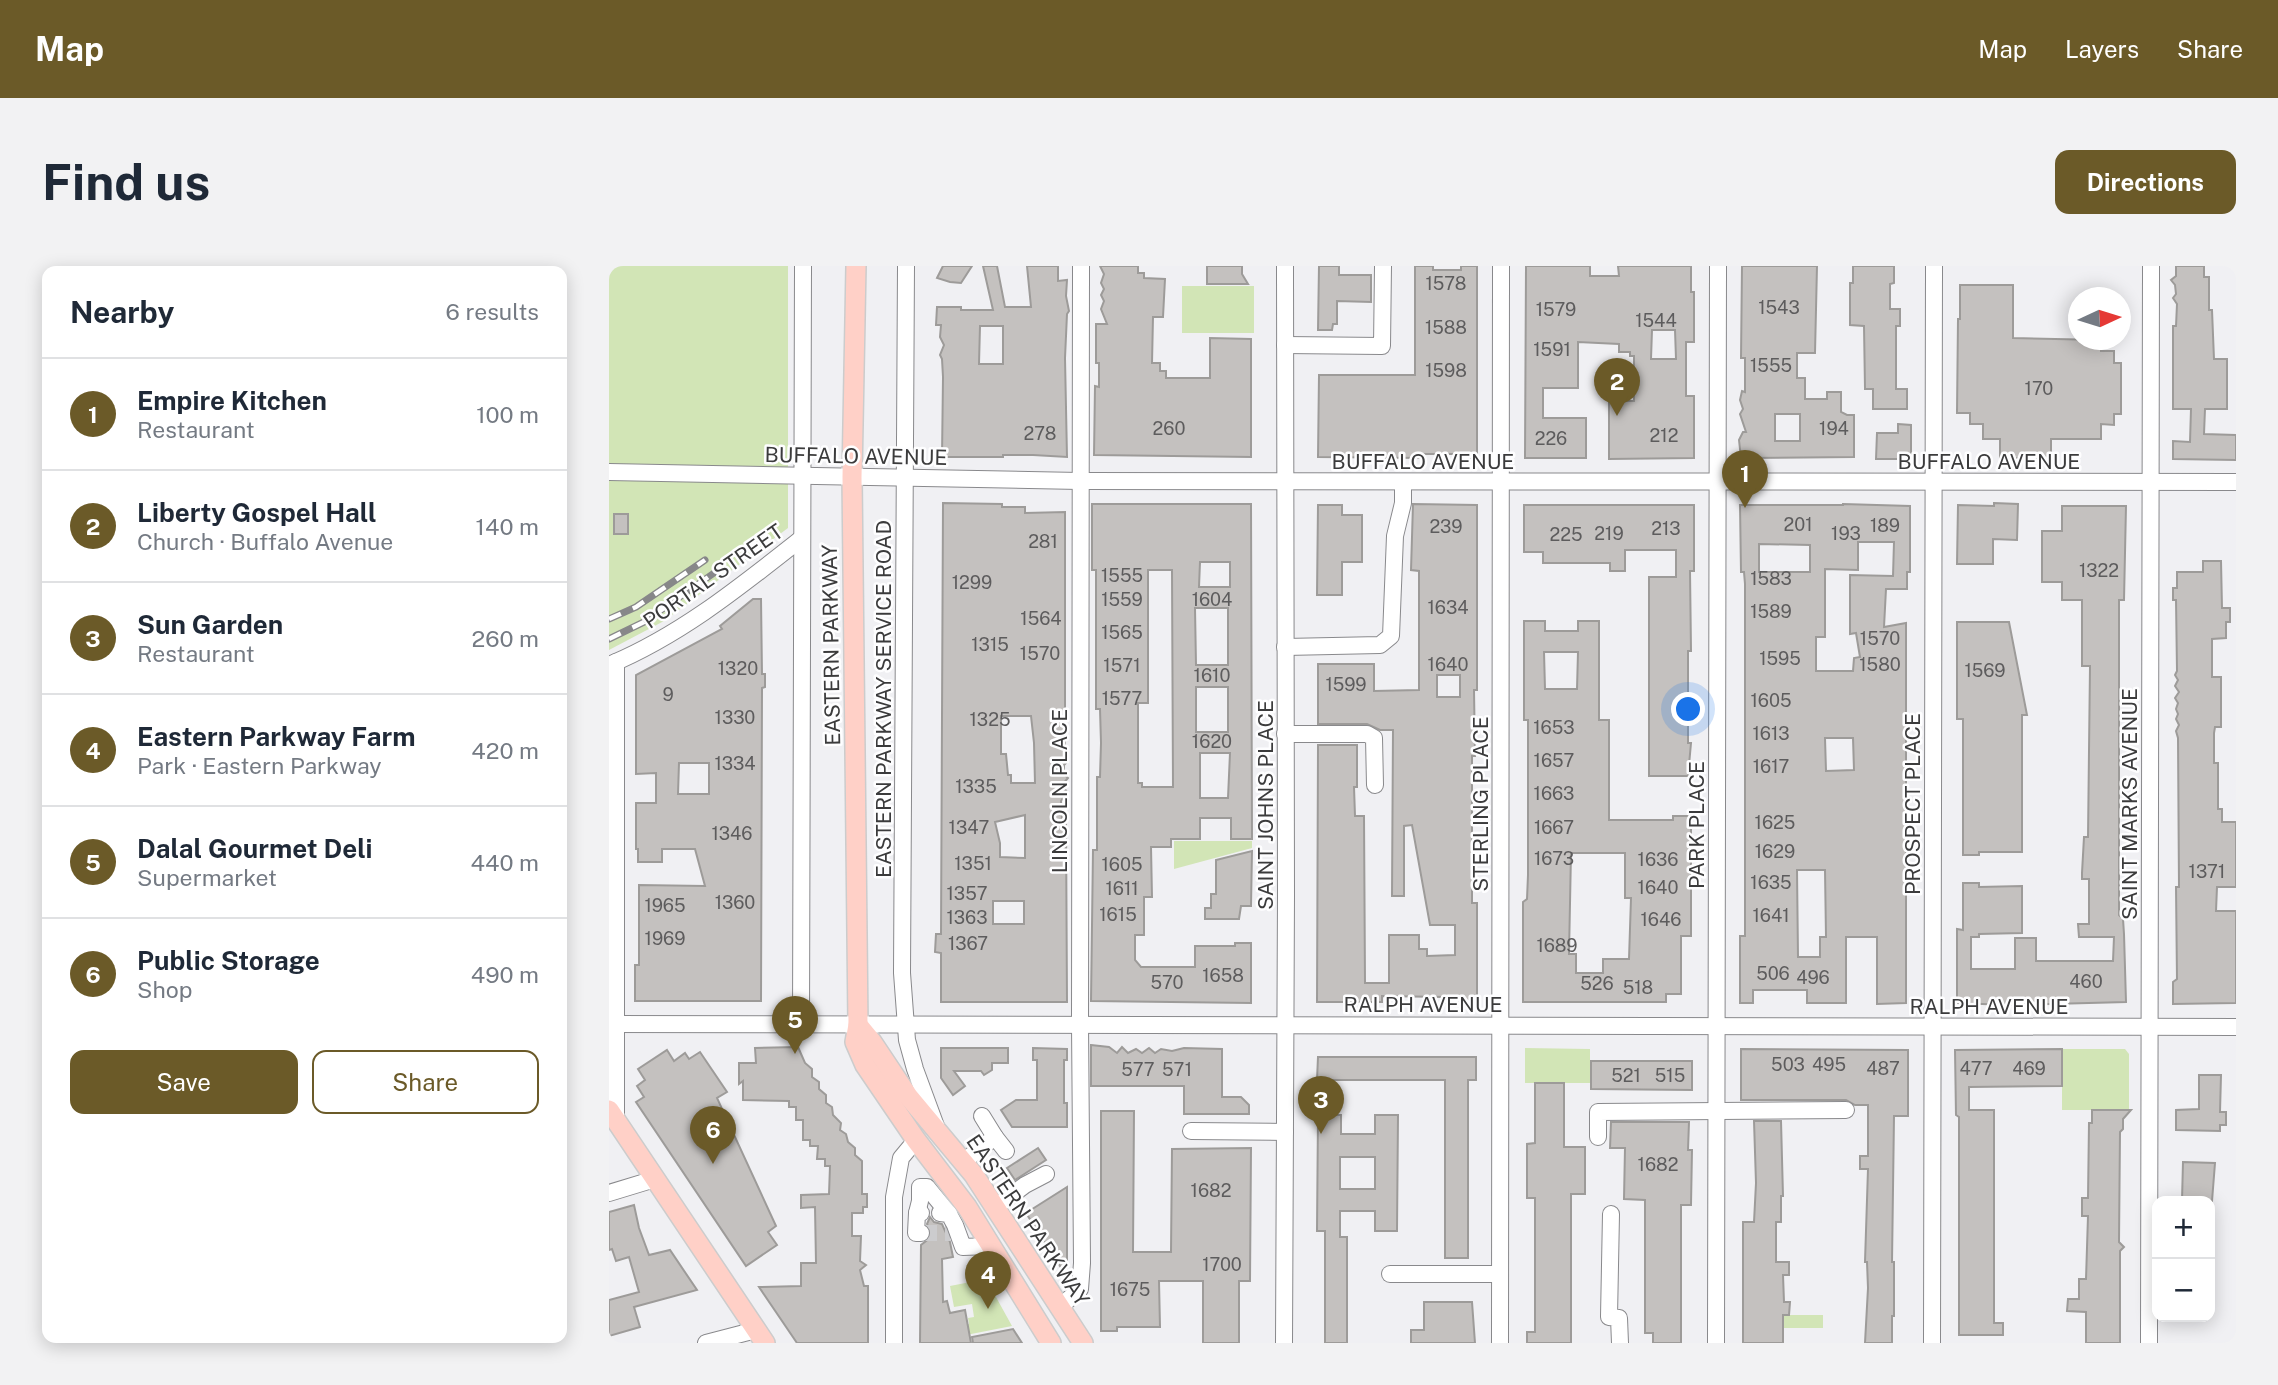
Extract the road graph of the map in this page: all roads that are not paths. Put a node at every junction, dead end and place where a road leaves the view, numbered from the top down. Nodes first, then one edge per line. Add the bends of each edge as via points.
1 (803, 266) edge
2 (856, 266) edge
3 (906, 266) edge
4 (1081, 266) edge
5 (1285, 266) edge
6 (1383, 266) edge
7 (1501, 266) edge
8 (1718, 266) edge
9 (1934, 266) edge
10 (2151, 266) edge
11 (1285, 345) junction
12 (609, 472) edge
13 (802, 476) junction
14 (852, 477) junction
15 (905, 479) junction
16 (1080, 481) junction
17 (1285, 481) junction
18 (1403, 482) junction
19 (1501, 482) junction
20 (1718, 482) junction
21 (1934, 482) junction
22 (2150, 482) junction
23 (2236, 482) edge
24 (802, 538) junction
25 (1285, 647) junction
26 (612, 663) edge
27 (1285, 734) junction
28 (1375, 785) dead end
29 (613, 1024) edge
30 (801, 1024) junction
31 (858, 1025) junction
32 (906, 1025) junction
33 (1286, 1025) junction
34 (1080, 1026) junction
35 (1500, 1026) junction
36 (1716, 1026) junction
37 (1933, 1027) junction
38 (2149, 1027) junction
39 (2236, 1027) edge
40 (1846, 1110) dead end
41 (1716, 1112) junction
42 (613, 1115) edge
43 (982, 1116) dead end
44 (937, 1128) junction
45 (1191, 1132) dead end
46 (1285, 1132) junction
47 (995, 1137) junction
48 (1598, 1137) dead end
49 (916, 1140) junction
50 (1006, 1151) dead end
51 (964, 1161) junction
52 (1046, 1174) dead end
53 (655, 1179) junction
54 (609, 1193) edge
55 (996, 1207) junction
56 (1611, 1214) dead end
57 (951, 1219) junction
58 (894, 1223) junction
59 (990, 1246) junction
60 (1390, 1273) dead end
61 (1499, 1274) junction
62 (1060, 1307) junction
63 (760, 1336) edge
64 (706, 1343) edge
65 (894, 1343) edge
66 (1051, 1343) edge
67 (1083, 1343) edge
68 (1284, 1343) edge
69 (1500, 1343) edge
70 (1620, 1343) edge
71 (1716, 1343) edge
72 (1932, 1343) edge
73 (2149, 1343) edge

1 - 13 street
2 - 14 main road, EASTERN PARKWAY
3 - 15 street, EASTERN PARKWAY SERVICE ROAD
4 - 16 street, LINCOLN PLACE
5 - 11 street, SAINT JOHNS PLACE
6 - 11 street via 1382,346
7 - 19 street, STERLING PLACE
8 - 20 street, PARK PLACE
9 - 21 street, PROSPECT PLACE
10 - 22 street, SAINT MARKS AVENUE
11 - 17 street, SAINT JOHNS PLACE
12 - 13 street, BUFFALO AVENUE
13 - 14 street, BUFFALO AVENUE
13 - 24 street
14 - 15 street, BUFFALO AVENUE
14 - 31 main road, EASTERN PARKWAY
15 - 16 street, BUFFALO AVENUE
15 - 32 street, EASTERN PARKWAY SERVICE ROAD via 902,972
16 - 17 street, BUFFALO AVENUE
16 - 34 street, LINCOLN PLACE
17 - 18 street, BUFFALO AVENUE
17 - 25 street, SAINT JOHNS PLACE
18 - 19 street, BUFFALO AVENUE
18 - 25 street via 1395,536 1391,636 1380,645
19 - 20 street, BUFFALO AVENUE
19 - 35 street, STERLING PLACE
20 - 21 street, BUFFALO AVENUE
20 - 36 street, PARK PLACE
21 - 22 street, BUFFALO AVENUE
21 - 37 street, PROSPECT PLACE
22 - 23 street, BUFFALO AVENUE
22 - 38 street, SAINT MARKS AVENUE
24 - 26 street, PORTAL STREET via 706,612
24 - 30 street
25 - 27 street, SAINT JOHNS PLACE
26 - 29 street
27 - 28 street via 1367,734 1374,738
27 - 33 street, SAINT JOHNS PLACE
29 - 30 street, RALPH AVENUE
29 - 42 street
30 - 31 street, RALPH AVENUE
31 - 32 street, RALPH AVENUE
31 - 44 main road, EASTERN PARKWAY via 895,1080
31 - 49 main road, EASTERN PARKWAY via 855,1042 865,1065
32 - 34 street, RALPH AVENUE
32 - 44 street, EASTERN PARKWAY SERVICE ROAD via 915,1069
33 - 34 street, RALPH AVENUE
33 - 35 street, RALPH AVENUE
33 - 46 street, SAINT JOHNS PLACE
34 - 62 street, LINCOLN PLACE via 1081,1279 1080,1289
35 - 36 street, RALPH AVENUE
35 - 61 street, STERLING PLACE
36 - 37 street, RALPH AVENUE
36 - 41 street, PARK PLACE
37 - 38 street, RALPH AVENUE
37 - 72 street, PROSPECT PLACE
38 - 39 street, RALPH AVENUE
38 - 73 street, SAINT MARKS AVENUE
40 - 41 street
41 - 48 street via 1598,1112
41 - 71 street, PARK PLACE
42 - 53 main road
43 - 47 street
44 - 51 main road, EASTERN PARKWAY
45 - 46 street
46 - 68 street, SAINT JOHNS PLACE
47 - 50 street
47 - 51 street
49 - 57 main road, EASTERN PARKWAY
49 - 58 street via 901,1158
51 - 55 main road, EASTERN PARKWAY
52 - 55 street
53 - 54 street
53 - 63 main road
55 - 62 main road, EASTERN PARKWAY
56 - 70 street via 1609,1318 1619,1318
57 - 58 street via 927,1187 919,1187 919,1221
57 - 59 main road, EASTERN PARKWAY via 977,1224
57 - 59 street via 963,1247
58 - 65 street
59 - 66 main road, EASTERN PARKWAY
60 - 61 street
61 - 69 street, STERLING PLACE
62 - 67 main road, EASTERN PARKWAY
63 - 64 street

